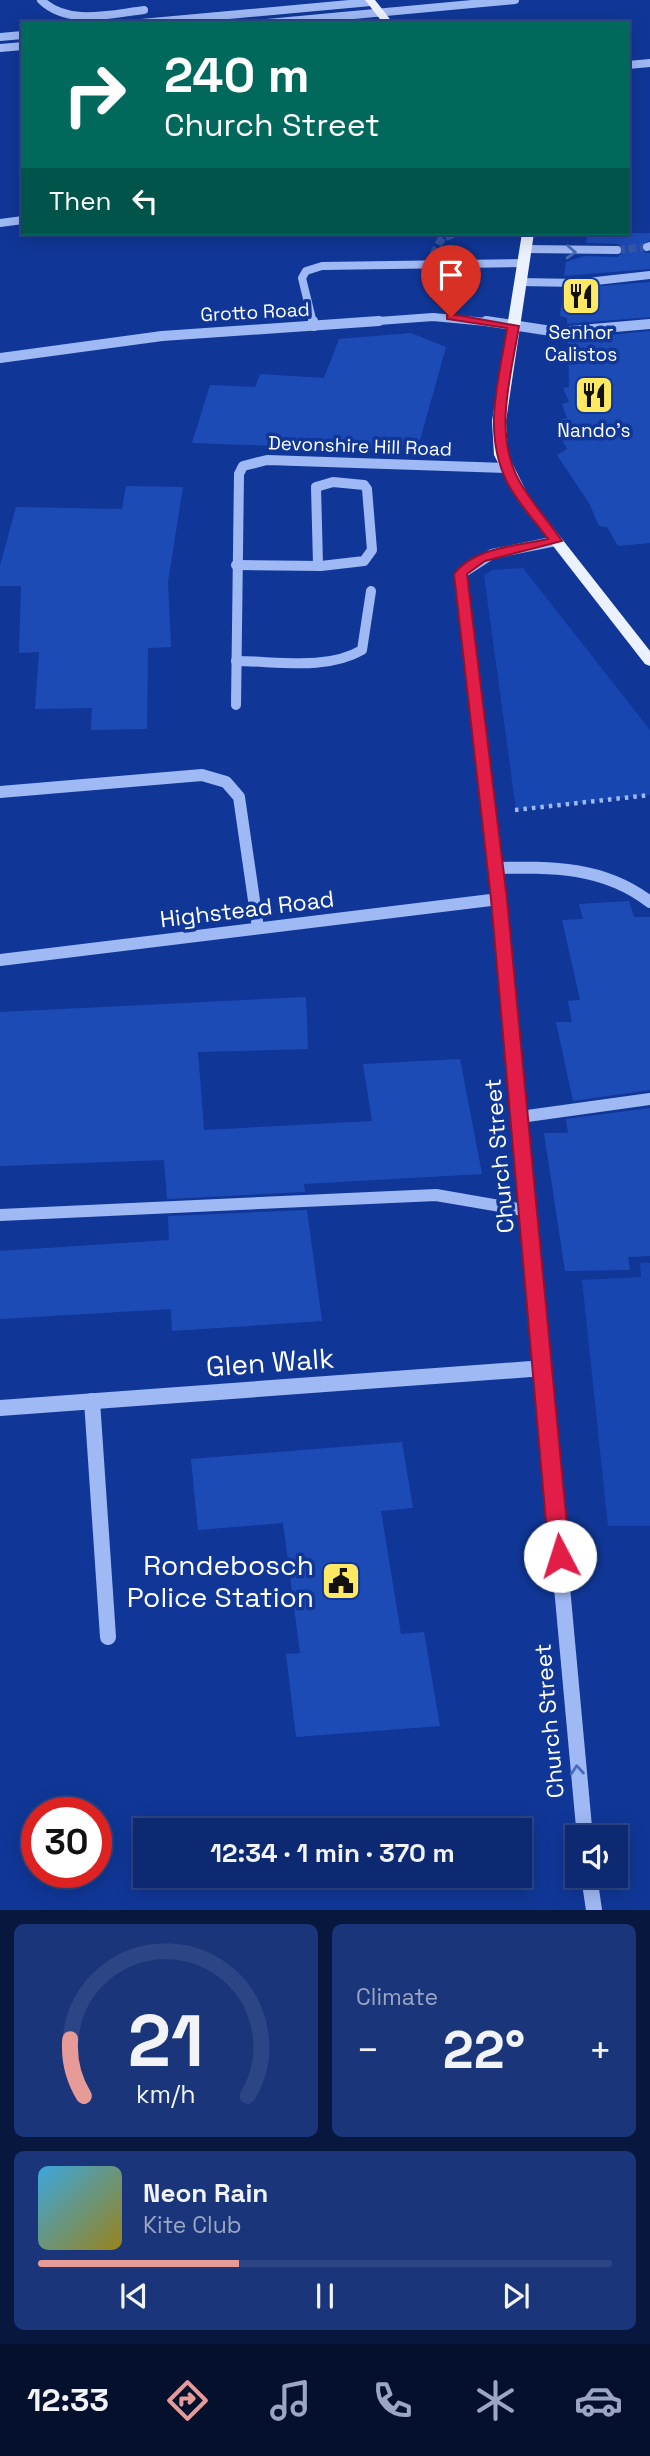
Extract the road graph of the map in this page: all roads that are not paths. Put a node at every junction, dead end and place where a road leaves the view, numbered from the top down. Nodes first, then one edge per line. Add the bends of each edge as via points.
1 (41, 0) edge
2 (139, 0) edge
3 (514, 0) edge
4 (371, 1) edge
5 (144, 10) junction
6 (379, 12) junction
7 (153, 21) edge
8 (164, 21) edge
9 (287, 21) edge
10 (386, 21) edge
11 (21, 35) edge
12 (0, 37) edge
13 (21, 46) edge
14 (0, 48) edge
15 (650, 63) edge
16 (630, 65) edge
17 (21, 220) edge
18 (0, 223) edge
19 (528, 235) edge
20 (525, 249) junction
21 (617, 250) tunnel mouth
22 (433, 255) dead end
23 (439, 263) junction
24 (523, 264) junction
25 (650, 275) edge
26 (519, 282) junction
27 (650, 324) edge
28 (314, 326) junction
29 (513, 326) junction
30 (0, 358) edge
31 (506, 468) junction
32 (556, 541) junction
33 (318, 564) junction
34 (236, 565) junction
35 (372, 590) dead end
36 (236, 661) junction
37 (650, 661) edge
38 (236, 705) dead end
39 (0, 792) edge
40 (495, 869) junction
41 (499, 899) junction
42 (650, 902) edge
43 (258, 928) junction
44 (0, 960) edge
45 (650, 1099) edge
46 (520, 1117) junction
47 (529, 1211) junction
48 (0, 1215) edge
49 (544, 1368) junction
50 (92, 1401) junction
51 (0, 1408) edge
52 (108, 1637) dead end
53 (583, 1825) edge
54 (591, 1888) edge
55 (594, 1910) edge

1 - 5 street via 64,13
2 - 5 street
3 - 6 street
4 - 6 main road
4 - 8 street
5 - 7 street
6 - 9 street
6 - 10 main road
11 - 12 street
13 - 14 street
15 - 16 street
17 - 18 street
19 - 20 main road
20 -> 21 street
20 - 24 main road
22 - 23 street
23 - 24 street
23 - 28 street via 330,264 306,271 302,278
24 - 26 main road
25 - 26 street via 578,283
26 - 29 main road
27 - 29 street, Grotto Road via 558,332
28 - 29 street, Grotto Road via 451,317
28 - 30 street, Grotto Road via 120,339
29 - 31 main road via 498,430
31 - 32 main road
31 - 34 street, Devonshire Hill Road via 267,460 247,464 239,474
32 - 37 main road
32 - 40 street, Church Street via 481,558 461,574
33 - 33 street via 358,563 370,555 364,485 333,482 316,487
33 - 34 street
34 - 36 street, Devonshire Hill Road
35 - 36 street via 362,650 356,656
36 - 38 street, Devonshire Hill Road
39 - 43 street via 185,775 226,782 239,797
40 - 41 street, Church Street
40 - 42 street via 575,868 629,885
41 - 43 street, Highstead Road
41 - 46 street, Church Street
43 - 44 street, Highstead Road
45 - 46 street
46 - 47 street, Church Street
47 - 48 street via 436,1195
47 - 49 street, Church Street
49 - 50 street, Glen Walk
53 -> 49 street, Church Street
50 - 51 street, Glen Walk
50 - 52 street
54 - 55 street

